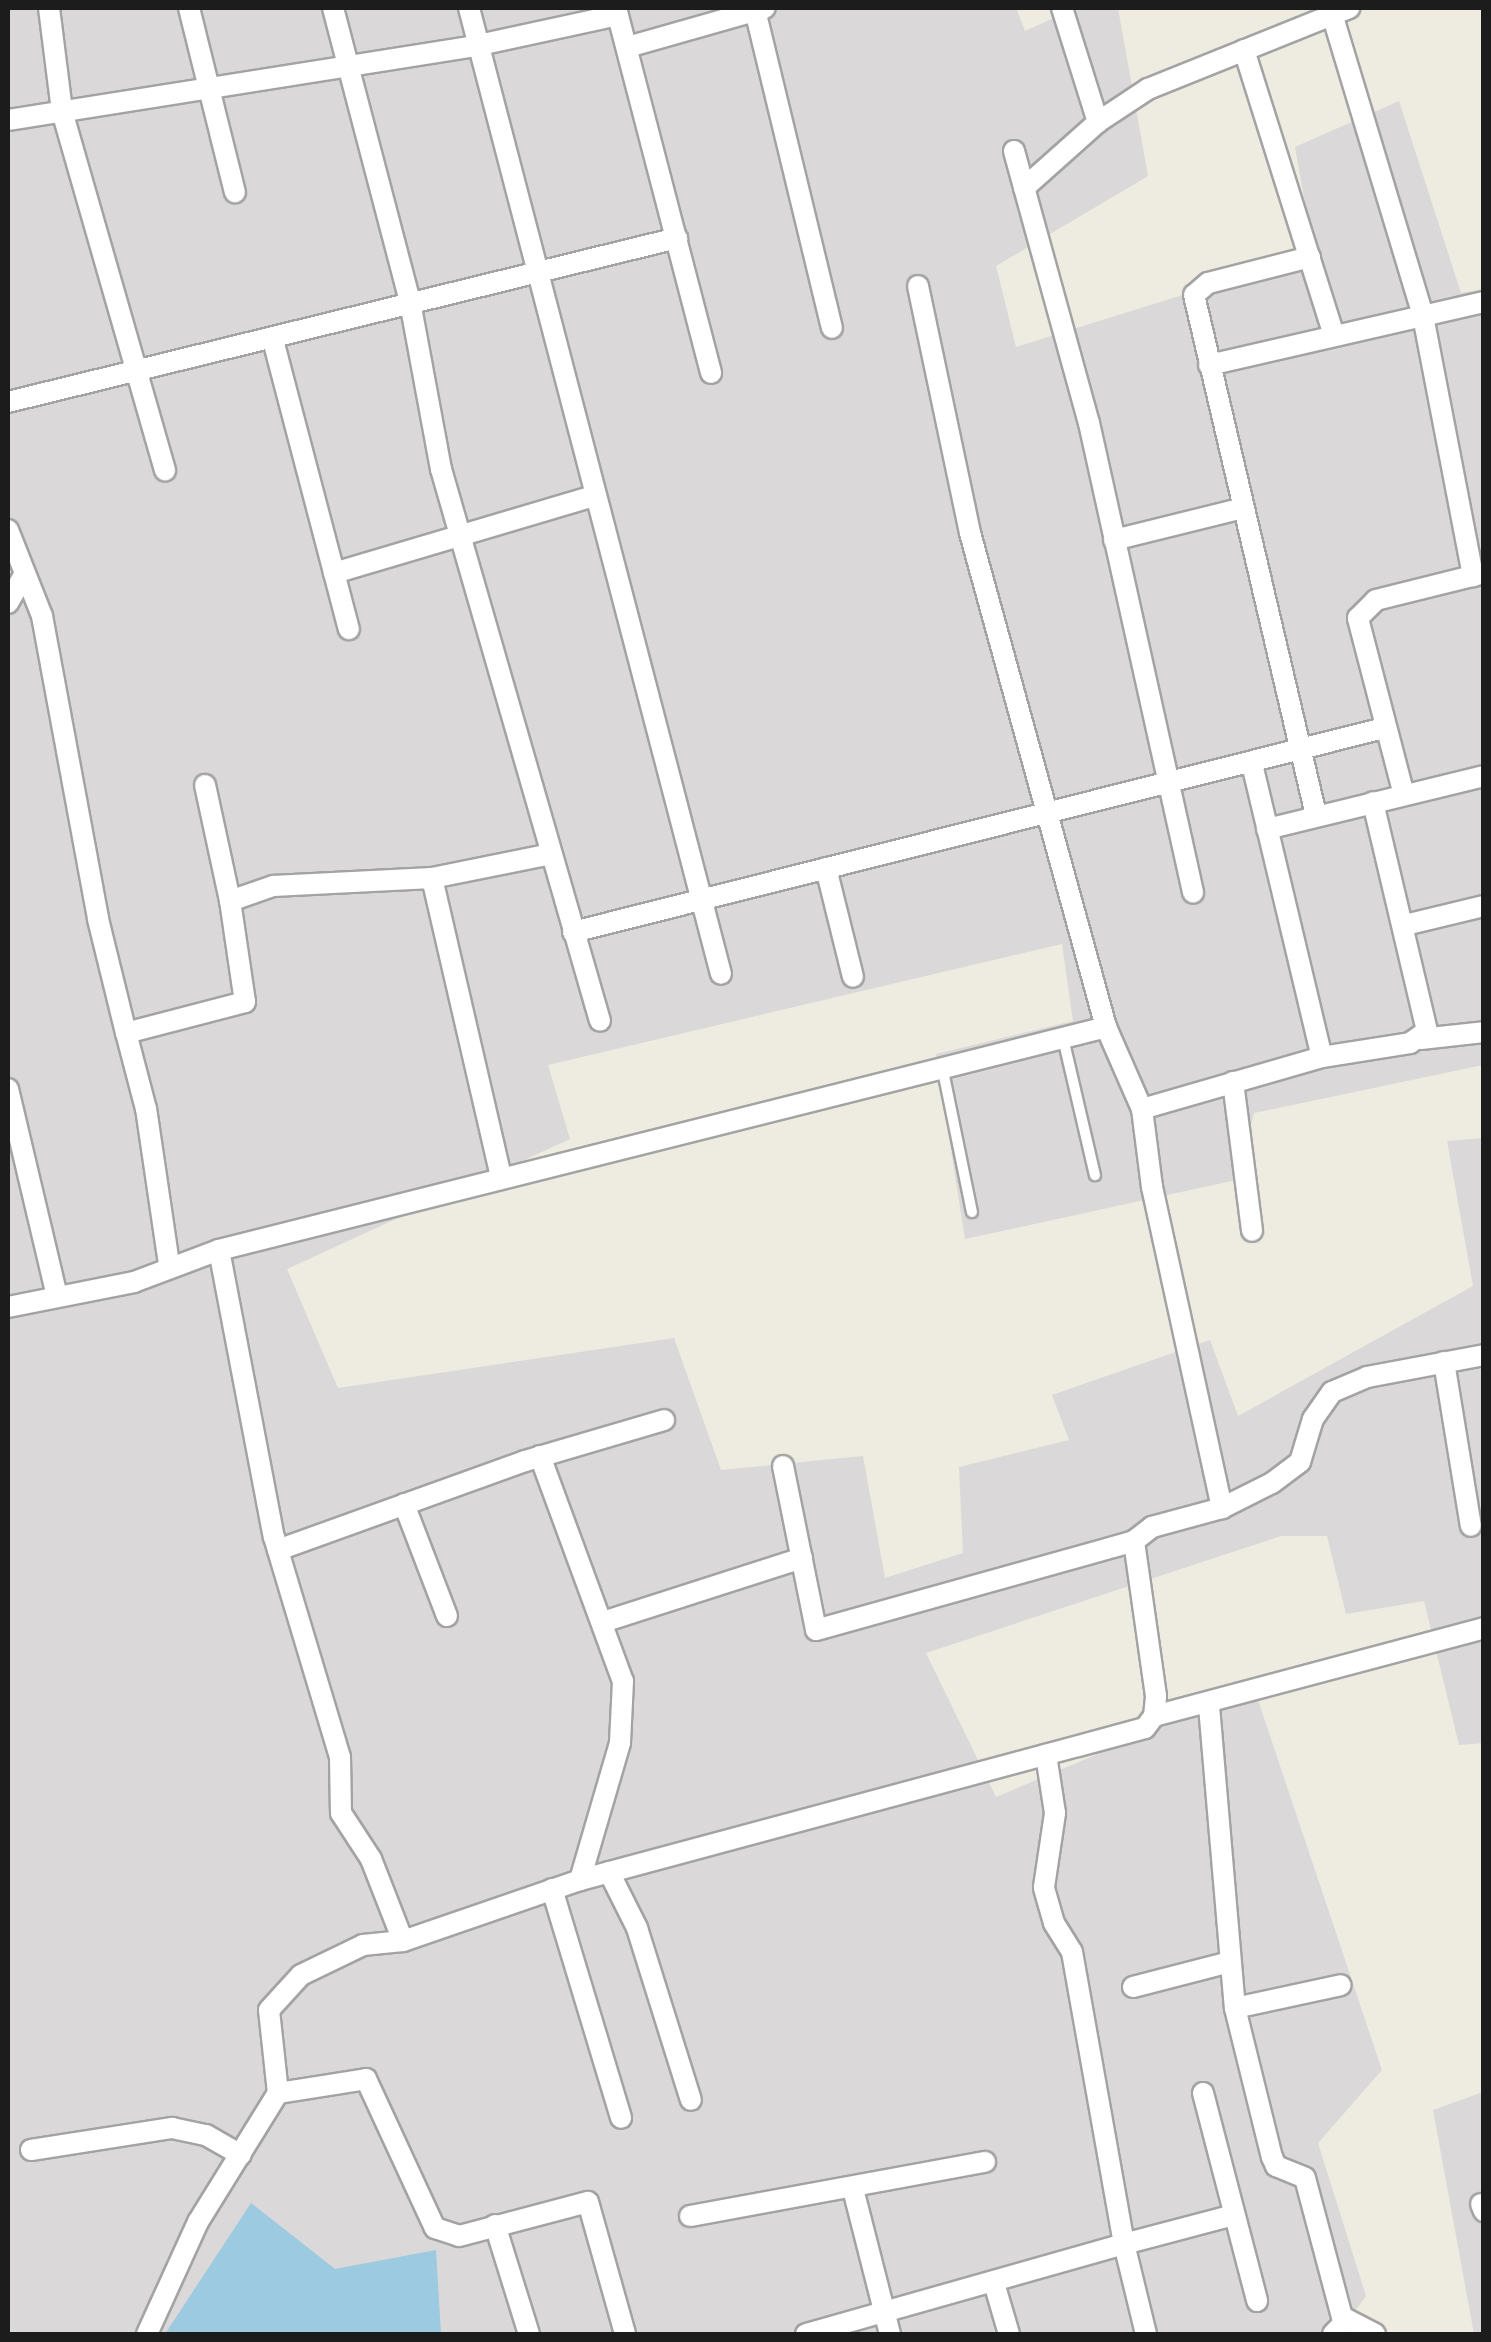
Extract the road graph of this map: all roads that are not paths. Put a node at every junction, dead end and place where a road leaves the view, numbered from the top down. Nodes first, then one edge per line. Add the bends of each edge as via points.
1 (49, 8) edge
2 (189, 8) edge
3 (333, 8) edge
4 (469, 8) edge
5 (1062, 8) edge
6 (760, 9) edge
7 (1340, 11) edge
8 (617, 12) edge
9 (479, 45) junction
10 (628, 47) junction
11 (1244, 50) junction
12 (349, 67) junction
13 (205, 88) junction
14 (62, 111) junction
15 (8, 120) edge
16 (1098, 122) junction
17 (1014, 151) dead end
18 (1024, 188) junction
19 (235, 192) dead end
20 (676, 238) junction
21 (1310, 257) junction
22 (537, 274) junction
23 (918, 286) dead end
24 (410, 302) junction
25 (1484, 302) edge
26 (1422, 316) junction
27 (832, 328) dead end
28 (1334, 335) junction
29 (273, 340) junction
30 (1209, 365) junction
31 (711, 372) dead end
32 (133, 375) junction
33 (8, 402) edge
34 (165, 471) dead end
35 (594, 496) junction
36 (1244, 508) junction
37 (8, 530) edge
38 (460, 534) junction
39 (1114, 540) junction
40 (334, 573) junction
41 (1478, 575) edge
42 (23, 577) junction
43 (8, 602) edge
44 (349, 629) dead end
45 (1384, 728) junction
46 (1301, 750) junction
47 (1252, 764) junction
48 (1484, 776) edge
49 (1166, 779) junction
50 (205, 784) dead end
51 (1404, 794) junction
52 (1373, 802) junction
53 (1044, 811) junction
54 (1316, 815) junction
55 (1267, 829) junction
56 (551, 854) junction
57 (826, 868) junction
58 (432, 878) junction
59 (1194, 894) dead end
60 (702, 901) junction
61 (230, 902) junction
62 (1484, 906) edge
63 (1405, 925) junction
64 (573, 932) junction
65 (721, 974) dead end
66 (854, 976) dead end
67 (600, 1021) dead end
68 (1106, 1026) junction
69 (1484, 1032) edge
70 (126, 1033) junction
71 (1063, 1038) junction
72 (1421, 1039) junction
73 (1322, 1057) junction
74 (943, 1071) junction
75 (1233, 1082) junction
76 (8, 1089) edge
77 (1142, 1109) junction
78 (1094, 1175) dead end
79 (501, 1178) junction
80 (972, 1212) dead end
81 (1252, 1231) dead end
82 (219, 1250) junction
83 (169, 1264) junction
84 (56, 1296) junction
85 (8, 1307) edge
86 (1484, 1356) edge
87 (1444, 1362) junction
88 (664, 1420) dead end
89 (540, 1456) junction
90 (783, 1466) dead end
91 (404, 1504) junction
92 (1222, 1508) junction
93 (1471, 1526) dead end
94 (1134, 1541) junction
95 (278, 1550) junction
96 (802, 1558) junction
97 (447, 1616) dead end
98 (606, 1620) junction
99 (1484, 1628) edge
100 (1209, 1706) junction
101 (1154, 1716) junction
102 (1046, 1755) junction
103 (610, 1872) junction
104 (580, 1880) junction
105 (552, 1889) junction
106 (403, 1941) junction
107 (1230, 1962) junction
108 (1341, 1985) dead end
109 (1133, 1988) dead end
110 (1235, 2008) junction
111 (278, 2093) junction
112 (1202, 2093) dead end
113 (691, 2100) dead end
114 (621, 2118) dead end
115 (31, 2150) dead end
116 (240, 2154) junction
117 (985, 2162) dead end
118 (853, 2188) junction
119 (1234, 2215) junction
120 (690, 2216) dead end
121 (496, 2225) junction
122 (1124, 2244) junction
123 (994, 2283) junction
124 (1257, 2301) dead end
125 (887, 2325) edge
126 (1340, 2327) edge
127 (147, 2334) edge
128 (529, 2334) edge
129 (624, 2334) edge
130 (806, 2334) edge
131 (1008, 2334) edge
132 (1146, 2334) edge
133 (1375, 2334) edge

1 - 14 street
2 - 13 street
3 - 12 street
4 - 9 street
5 - 16 street
6 - 10 street
6 - 27 street
7 - 11 street
7 - 26 street
8 - 9 street
8 - 10 street
9 - 12 street
9 - 22 street
10 - 20 street
11 - 16 street via 1148,89
11 - 21 street
12 - 13 street
12 - 24 street
13 - 14 street
13 - 19 street
14 - 15 street
14 - 32 street
16 - 18 street
17 - 18 street
18 - 39 street
20 - 22 street
20 - 31 street
21 - 28 street
21 - 30 street via 1197,288
22 - 24 street
22 - 35 street
23 - 53 street via 970,533
24 - 29 street
24 - 38 street
25 - 26 street
26 - 28 street
26 - 41 street
28 - 30 street
29 - 32 street
29 - 40 street
30 - 36 street
32 - 33 street
32 - 34 street
35 - 38 street
35 - 60 street
36 - 39 street
36 - 46 street
37 - 42 street
38 - 40 street
38 - 56 street
39 - 49 street
40 - 44 street
41 - 45 street via 1364,607 1358,618
42 - 43 street
42 - 70 street via 52,658 71,786
45 - 46 street
45 - 51 street
46 - 47 street
46 - 54 street
47 - 49 street
47 - 55 street
48 - 51 street
49 - 53 street
49 - 59 street
50 - 61 street
51 - 52 street
52 - 54 street
52 - 63 street
53 - 57 street
53 - 68 street
54 - 55 street
55 - 73 street
56 - 58 street
56 - 64 street
57 - 60 street
57 - 66 street
58 - 61 street via 273,886
58 - 79 street
60 - 64 street
60 - 65 street
61 - 70 street via 245,1002
62 - 63 street
63 - 72 street via 1427,1014
64 - 67 street
68 - 71 street
68 - 77 street
69 - 72 street
70 - 83 street via 146,1109
71 - 74 street
71 - 78 lane
72 - 73 street
73 - 75 street
74 - 79 street
74 - 80 lane
75 - 77 street
75 - 81 street
76 - 84 street
77 - 92 street via 1152,1187
79 - 82 street
82 - 83 street
82 - 95 street
83 - 84 street via 134,1282
84 - 85 street
86 - 87 street
87 - 92 street via 1367,1377 1332,1392 1313,1420 1300,1462
87 - 93 street
88 - 89 street
89 - 91 street
89 - 98 street
90 - 96 street
91 - 95 street
91 - 97 street
92 - 94 street via 1152,1527
94 - 96 street via 816,1630
94 - 101 street
95 - 106 street via 340,1756 342,1814 371,1859
96 - 98 street
98 - 104 street via 623,1680 620,1743
99 - 100 street
100 - 101 street
100 - 107 street
101 - 102 street via 1145,1728
102 - 103 street
102 - 122 street via 1055,1814 1044,1887 1054,1923 1072,1952
103 - 104 street
103 - 113 street via 637,1928
104 - 105 street
105 - 106 street
105 - 114 street
106 - 111 street via 344,1952 301,1975 276,1999 267,2020
107 - 109 street
107 - 110 street
108 - 110 street
110 - 126 street via 1272,2157 1276,2166 1306,2178
111 - 116 street
111 - 121 street via 366,2078 434,2228 460,2236
112 - 119 street
115 - 116 street via 172,2128 206,2135
116 - 127 street via 198,2222
117 - 118 street
118 - 120 street
118 - 125 street
119 - 122 street
119 - 124 street
121 - 128 street
121 - 129 street via 588,2202
122 - 123 street
122 - 132 street
123 - 125 street
123 - 131 street
125 - 130 street
126 - 133 street

